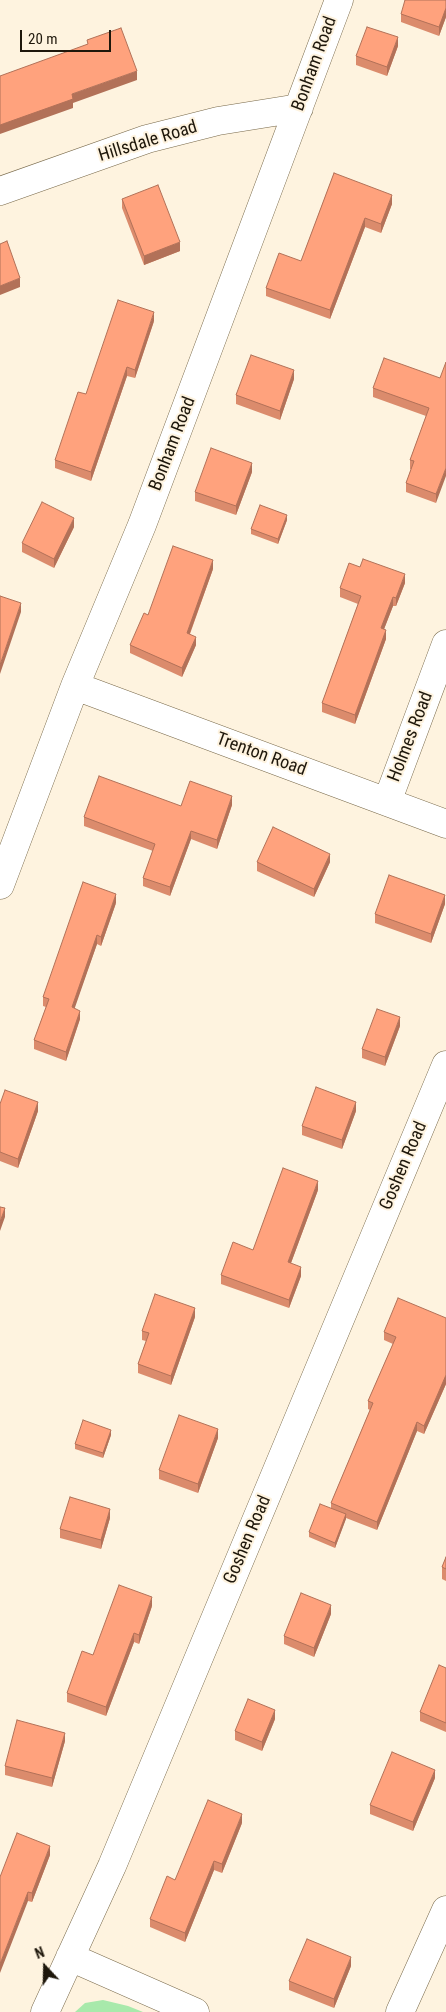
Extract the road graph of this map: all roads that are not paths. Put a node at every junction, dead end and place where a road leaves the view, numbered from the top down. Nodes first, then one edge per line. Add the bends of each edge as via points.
1 (339, 0) edge
2 (300, 108) junction
3 (0, 190) edge
4 (446, 644) edge
5 (75, 686) junction
6 (387, 802) junction
7 (446, 824) edge
8 (0, 884) edge
9 (446, 1066) edge
10 (446, 1910) edge
11 (70, 1957) junction
12 (45, 2012) edge
13 (195, 2012) edge
14 (400, 2012) edge

1 - 2 street, Bonham Road
2 - 3 street, Hillsdale Road via 218,121 147,139
2 - 5 street, Bonham Road via 139,533
4 - 6 street, Holmes Road
5 - 6 street, Trenton Road
5 - 8 street, Bonham Road
6 - 7 street, Trenton Road
9 - 11 street, Goshen Road via 116,1857
10 - 14 street
11 - 12 street, Goshen Road
11 - 13 street

